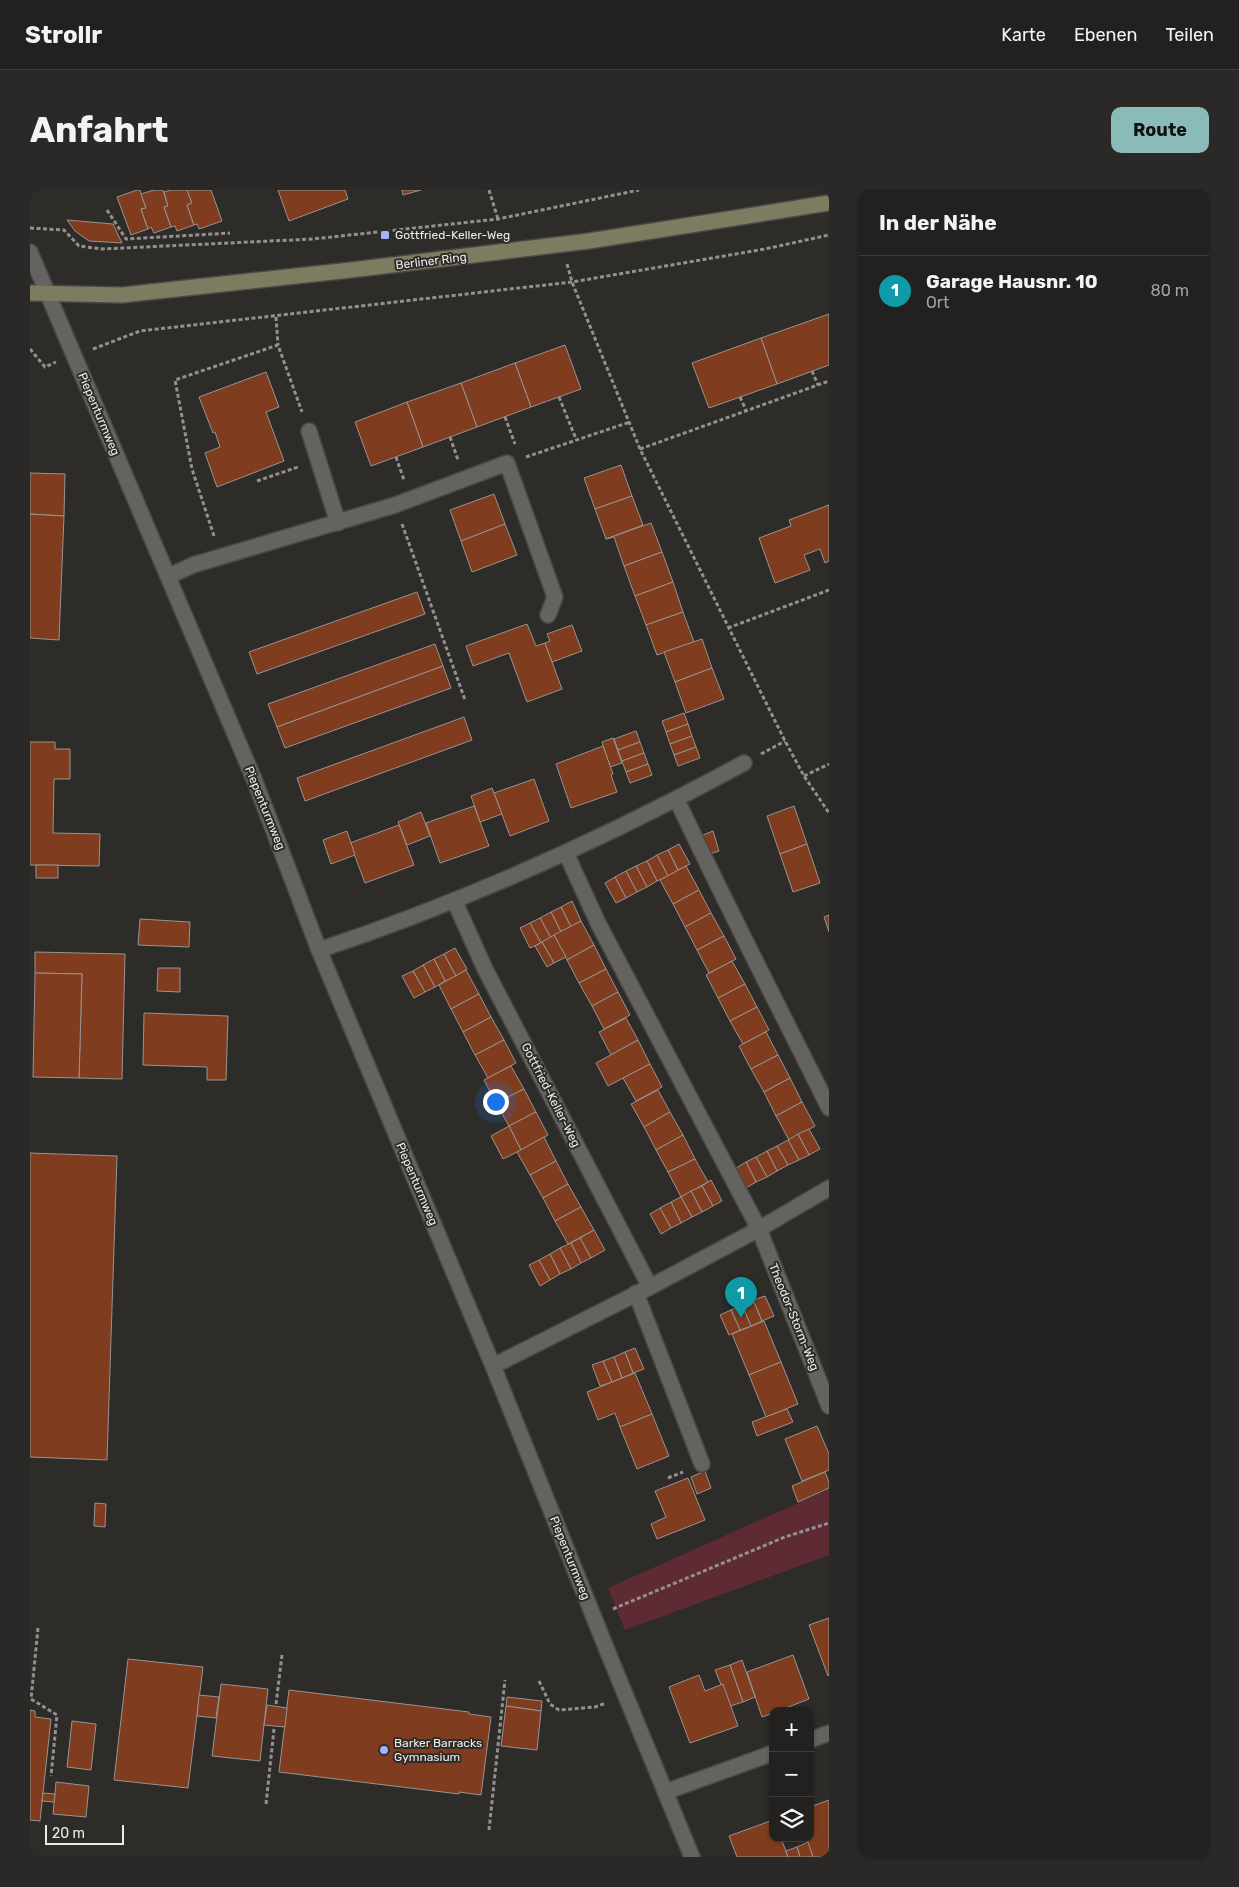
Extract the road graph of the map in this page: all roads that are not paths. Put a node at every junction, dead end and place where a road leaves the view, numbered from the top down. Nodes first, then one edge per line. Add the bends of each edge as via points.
1 (829, 203) edge
2 (30, 252) edge
3 (30, 293) edge
4 (47, 294) junction
5 (308, 432) road end
6 (338, 523) junction
7 (169, 576) junction
8 (548, 615) dead end
9 (744, 763) road end
10 (677, 800) junction
11 (566, 853) junction
12 (455, 902) junction
13 (320, 950) junction
14 (829, 1108) edge
15 (829, 1188) edge
16 (759, 1229) junction
17 (650, 1287) junction
18 (636, 1293) junction
19 (493, 1366) junction
20 (829, 1406) edge
21 (702, 1464) dead end
22 (829, 1734) edge
23 (814, 1739) edge
24 (769, 1754) edge
25 (665, 1792) junction
26 (692, 1857) edge

1 - 4 main road, Berliner Ring via 562,245 341,272 122,295
2 - 4 street, Piepenturmweg
3 - 4 main road, Berliner Ring
4 - 7 street, Piepenturmweg
5 - 6 street
6 - 7 street via 193,565
6 - 8 street via 514,461 555,597
7 - 13 street, Piepenturmweg via 254,779
9 - 10 street
10 - 11 street
10 - 14 street
11 - 12 street
11 - 16 street via 598,923
12 - 13 street
12 - 17 street, Gottfried-Keller-Weg via 485,969
13 - 19 street, Piepenturmweg
15 - 16 street
16 - 17 street
16 - 20 street, Theodor-Storm-Weg
17 - 18 street
18 - 19 street
18 - 21 street
19 - 25 street, Piepenturmweg
22 - 23 street
24 - 25 street
25 - 26 street, Piepenturmweg

